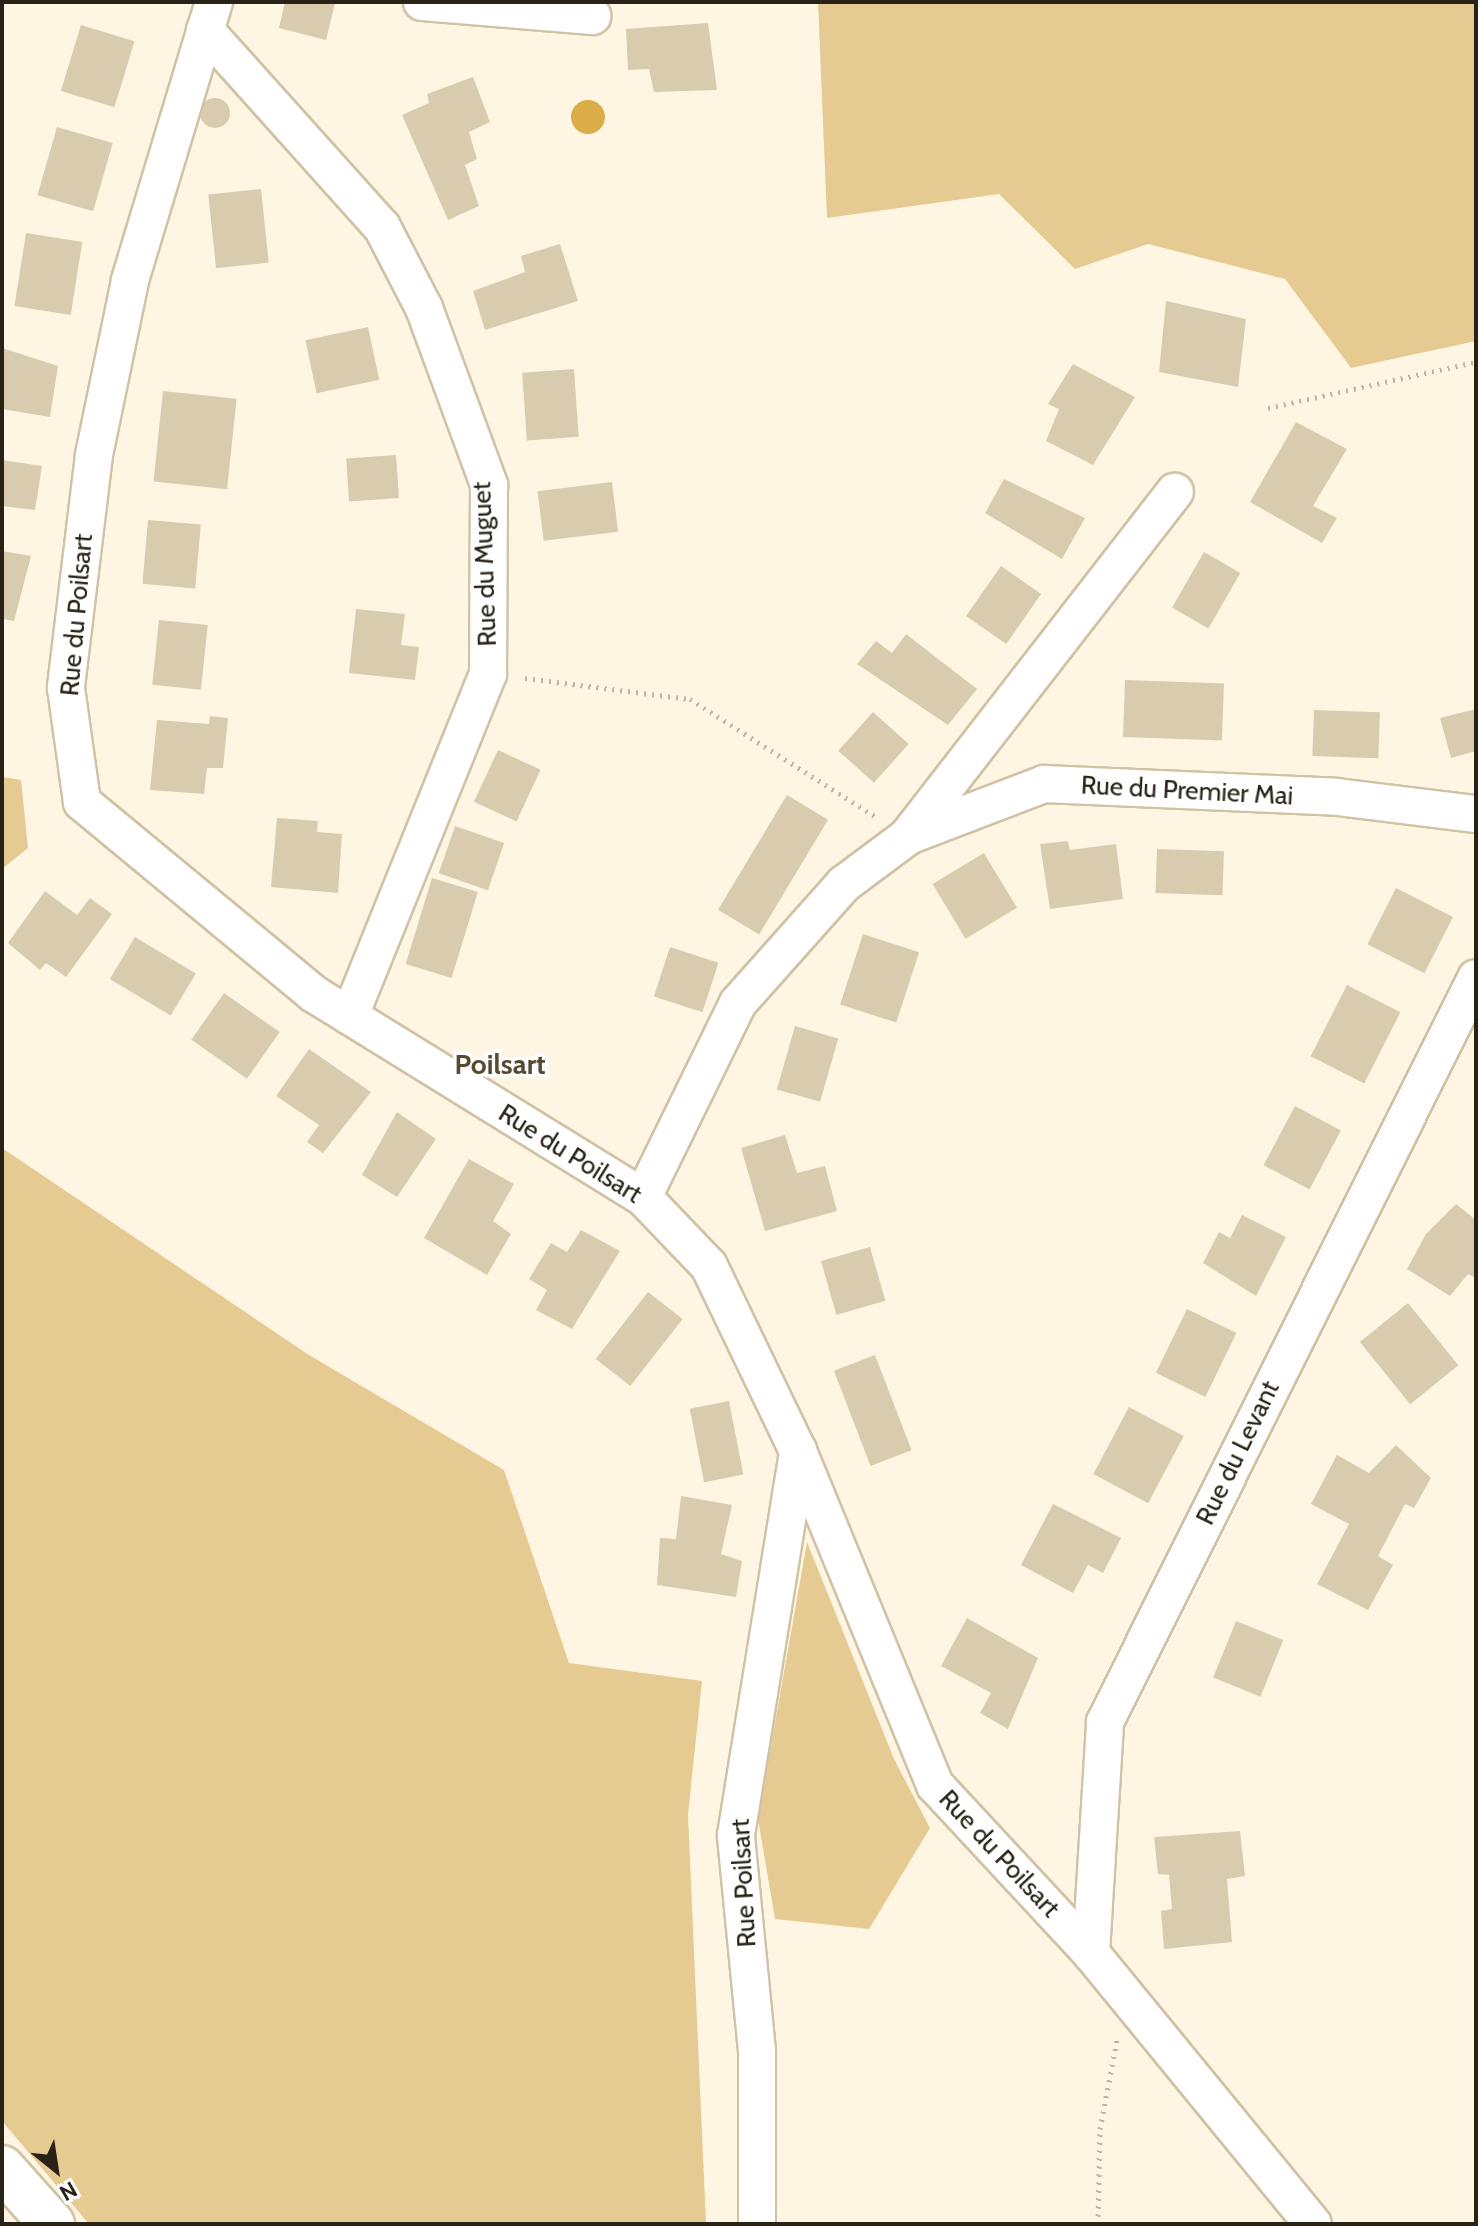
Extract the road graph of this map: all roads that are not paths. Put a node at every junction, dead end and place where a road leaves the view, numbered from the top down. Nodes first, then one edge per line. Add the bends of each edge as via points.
1 (422, 2) edge
2 (209, 16) edge
3 (592, 16) dead end
4 (1175, 492) dead end
5 (1476, 814) edge
6 (907, 837) junction
7 (1476, 978) edge
8 (350, 1016) junction
9 (643, 1197) junction
10 (798, 1451) junction
11 (1091, 1953) junction
12 (2, 2168) edge
13 (52, 2224) edge
14 (757, 2224) edge
15 (1313, 2224) edge

1 - 3 street
2 - 8 street, Rue du Muguet via 382,227 424,308 489,485 488,674
2 - 8 street, Rue du Poilsart via 130,281 94,455 66,688 82,802
4 - 6 street, Rue du Premier Mai
5 - 6 street, Rue du Premier Mai via 1337,797 1044,784
6 - 9 street, Rue du Premier Mai via 844,884 738,1003
7 - 11 street, Rue du Levant via 1105,1722
8 - 9 street, Rue du Poilsart
9 - 10 street, Rue du Poilsart via 709,1266
10 - 11 street, Rue du Poilsart via 935,1785
10 - 14 street, Rue Poilsart via 736,1835 757,2051
11 - 15 street, Rue du Poilsart
12 - 13 street

